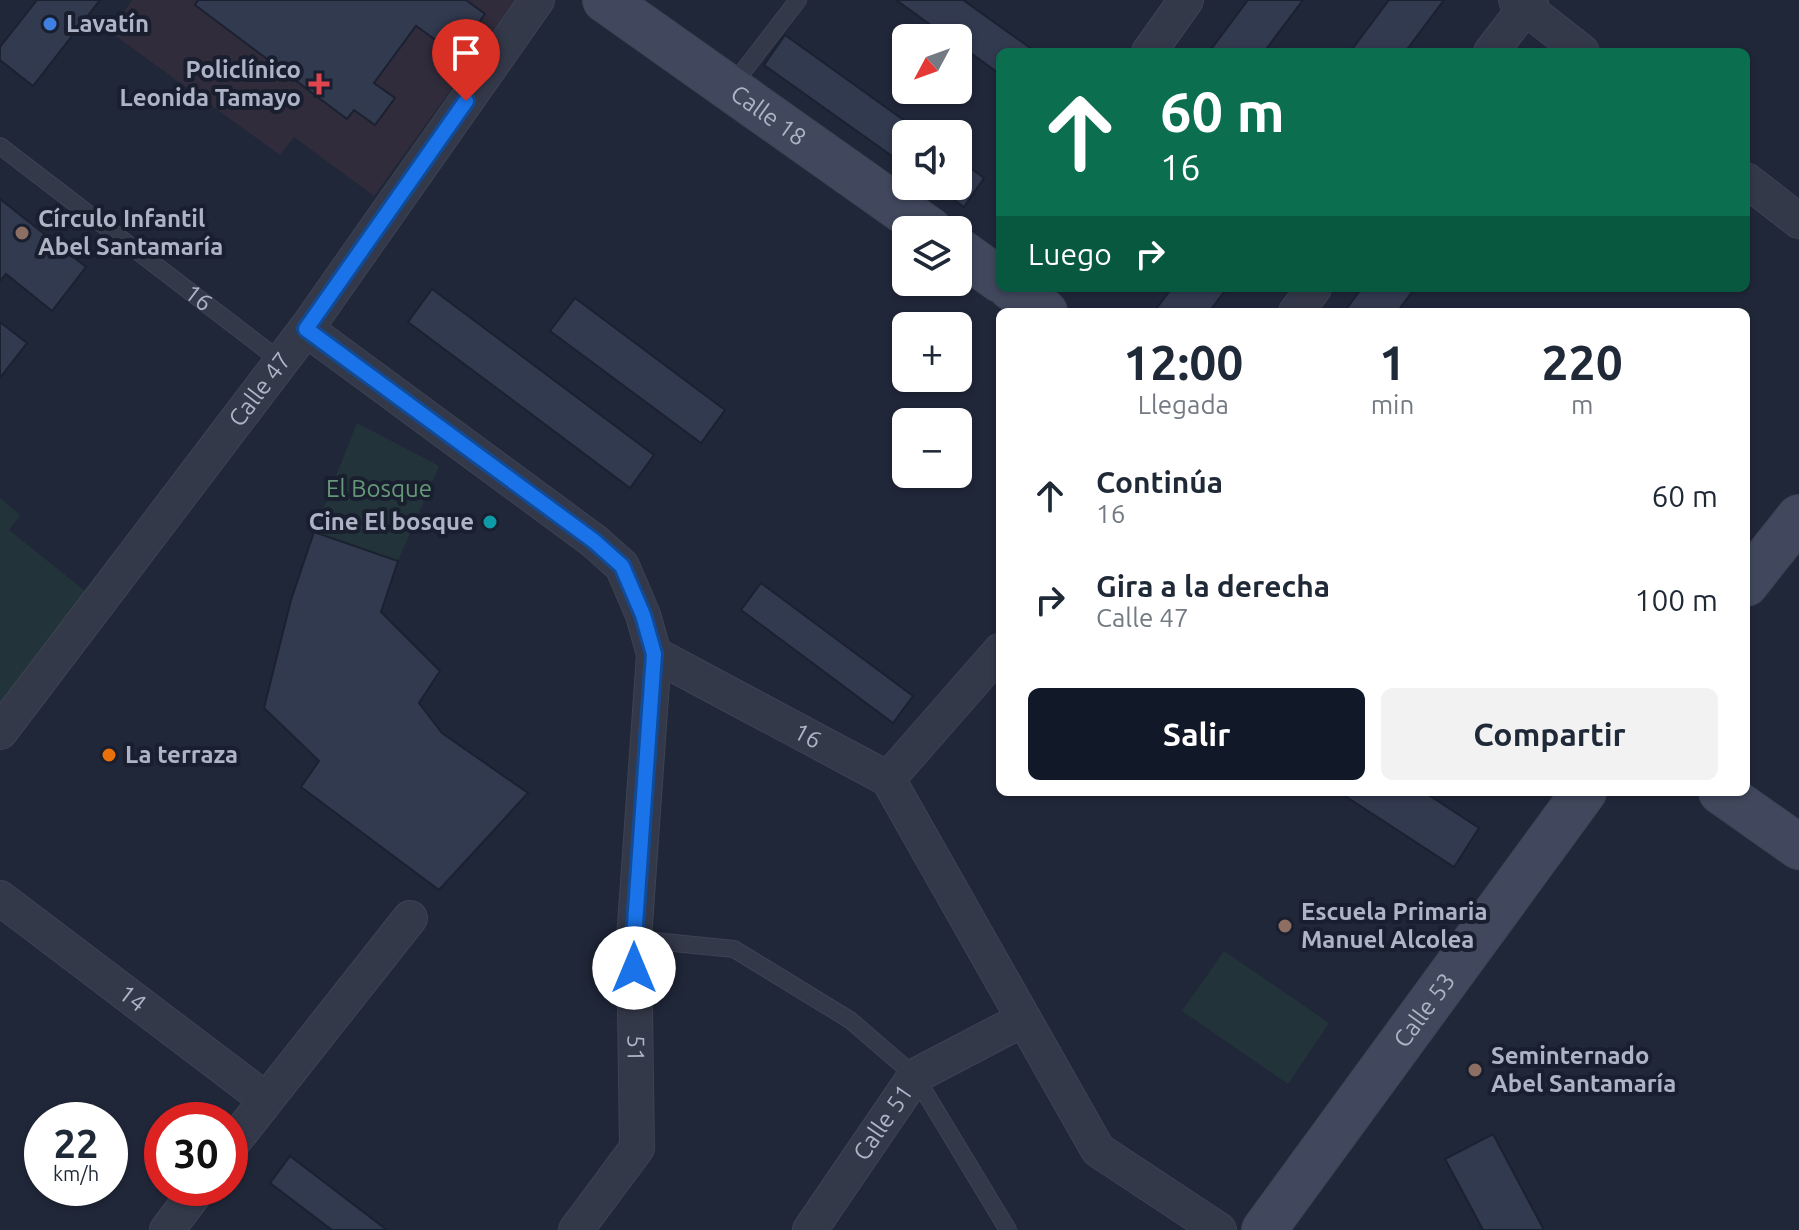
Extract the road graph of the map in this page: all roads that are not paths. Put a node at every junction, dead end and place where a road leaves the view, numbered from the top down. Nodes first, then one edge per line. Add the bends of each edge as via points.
1 (537, 0) edge
2 (605, 0) edge
3 (798, 0) edge
4 (1186, 0) edge
5 (1524, 2) edge
6 (1152, 48) edge
7 (1494, 48) edge
8 (1577, 48) edge
9 (730, 89) junction
10 (0, 146) edge
11 (1750, 183) edge
12 (910, 216) edge
13 (1799, 221) edge
14 (1019, 292) edge
15 (1040, 308) edge
16 (306, 329) junction
17 (282, 362) junction
18 (1799, 517) edge
19 (1750, 579) edge
20 (654, 654) junction
21 (996, 656) edge
22 (0, 732) edge
23 (888, 779) junction
24 (1581, 796) edge
25 (1727, 796) edge
26 (1799, 847) edge
27 (0, 898) edge
28 (410, 918) dead end
29 (634, 939) junction
30 (1024, 1019) junction
31 (915, 1076) junction
32 (265, 1099) junction
33 (248, 1122) edge
34 (185, 1206) edge
35 (167, 1230) edge
36 (576, 1230) edge
37 (810, 1230) edge
38 (1008, 1230) edge
39 (1219, 1230) edge
40 (1264, 1230) edge

1 - 16 street, Calle 47
2 - 9 street, Calle 18
3 - 9 lane
4 - 6 street
5 - 7 street
5 - 8 street
9 - 12 street, Calle 18
10 - 17 lane, 16
11 - 13 street
14 - 15 street
16 - 17 street, Calle 47
16 - 20 street via 622,566
17 - 22 street, Calle 47
18 - 19 street
20 - 23 street, 16
20 - 29 street, 51
21 - 23 street
23 - 30 street
24 - 40 street, Calle 53
25 - 26 street
27 - 32 street, 14
28 - 32 street
29 - 31 lane via 734,949 850,1020
29 - 36 street, 51 via 637,1148
30 - 31 street, Calle 51
30 - 39 street via 1098,1150
31 - 37 street, Calle 51
31 - 38 lane
32 - 33 street
34 - 35 street

